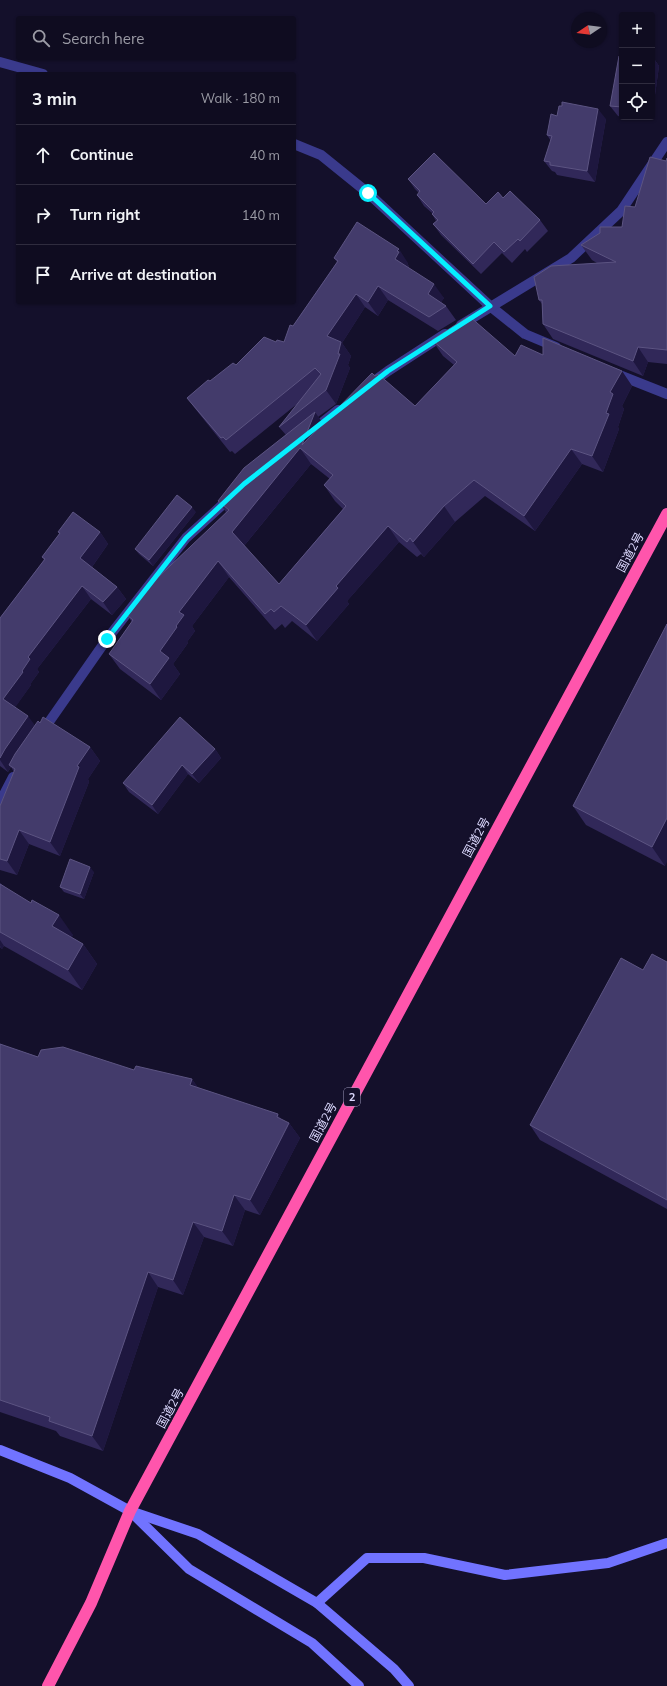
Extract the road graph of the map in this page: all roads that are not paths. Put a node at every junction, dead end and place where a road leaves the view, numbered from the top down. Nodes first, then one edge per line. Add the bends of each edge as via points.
1 (0, 62) edge
2 (36, 72) edge
3 (667, 142) edge
4 (296, 145) edge
5 (490, 306) junction
6 (568, 353) edge
7 (604, 368) edge
8 (363, 390) edge
9 (667, 394) edge
10 (344, 405) edge
11 (307, 435) edge
12 (239, 490) edge
13 (667, 514) edge
14 (37, 740) edge
15 (19, 765) edge
16 (0, 802) edge
17 (0, 1450) edge
18 (130, 1511) junction
19 (667, 1543) edge
20 (317, 1603) junction
21 (48, 1686) edge
22 (359, 1686) edge
23 (409, 1686) edge

1 - 2 street
3 - 5 street via 621,211 571,258
4 - 5 street via 321,155 368,193
5 - 6 street via 525,334
5 - 8 street via 388,371
7 - 9 street
10 - 11 street
12 - 14 street via 186,538 107,639
13 - 18 highway, 国道2号 / 2
15 - 16 street
17 - 18 street via 70,1478
18 - 20 street via 198,1534
18 - 21 highway, 国道2号 / 2 via 92,1603
18 - 22 street via 189,1570 312,1643
19 - 20 street via 608,1563 505,1575 424,1558 367,1558
20 - 23 street via 394,1669

